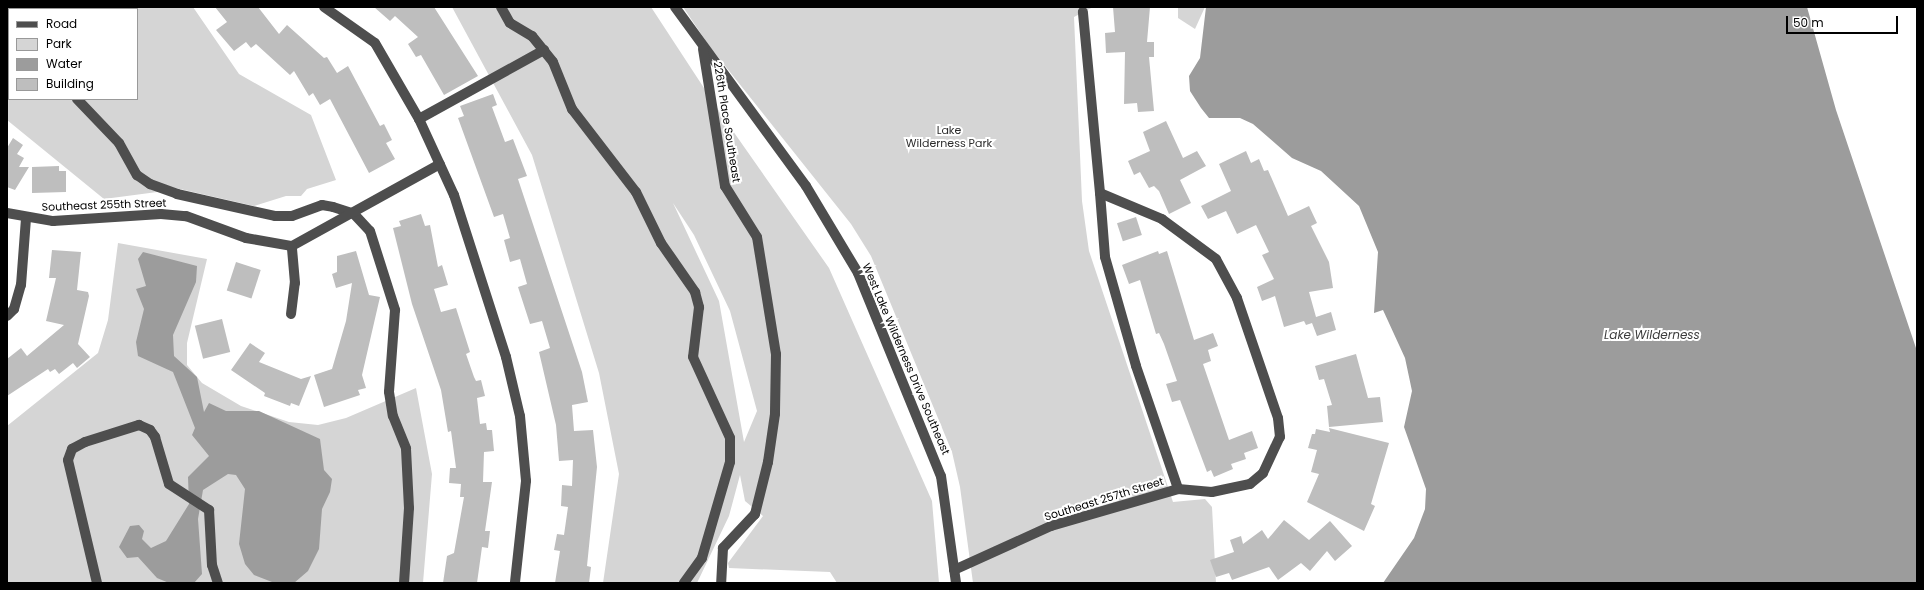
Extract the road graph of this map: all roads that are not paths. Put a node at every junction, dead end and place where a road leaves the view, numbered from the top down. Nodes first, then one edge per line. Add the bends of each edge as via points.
1 (324, 7) edge
2 (501, 7) edge
3 (675, 7) edge
4 (1082, 12) dead end
5 (703, 47) junction
6 (544, 50) junction
7 (78, 100) edge
8 (419, 119) junction
9 (440, 164) junction
10 (1100, 193) junction
11 (7, 213) edge
12 (354, 214) junction
13 (26, 218) junction
14 (292, 246) junction
15 (291, 314) dead end
16 (7, 316) edge
17 (1178, 489) junction
18 (954, 570) junction
19 (97, 583) edge
20 (218, 583) edge
21 (404, 583) edge
22 (515, 583) edge
23 (684, 583) edge
24 (721, 583) edge
25 (956, 583) edge

1 - 8 street via 375,43
2 - 6 street via 510,23 532,36
3 - 5 street, West Lake Wilderness Drive Southeast
4 - 10 street
5 - 18 street, West Lake Wilderness Drive Southeast via 806,186 858,273 941,476
5 - 24 street, 226th Place Southeast via 725,186 757,237 776,354 775,414 768,462 755,514 723,548
6 - 8 street
6 - 23 street via 553,62 572,109 636,192 661,243 696,292 699,307 693,357 730,438 730,462 702,558
7 - 12 street via 119,143 137,175 150,184 176,194 275,216 292,216 322,205
8 - 9 street
9 - 12 street
9 - 22 street via 454,195 506,357 520,416 526,481
10 - 17 street via 1105,257 1136,366
10 - 17 street, Southeast 257th Street via 1139,207 1188,236 1216,259 1227,278 1278,418 1280,437 1263,473 1250,484 1229,490
11 - 13 street, Southeast 255th Street
12 - 14 street
12 - 21 street via 370,232 395,310 389,392 393,416 406,449 409,508
13 - 14 street, Southeast 255th Street via 186,216 246,238
13 - 16 street via 21,285 14,309
14 - 15 street via 295,283
17 - 18 street, Southeast 257th Street via 1051,526
18 - 25 street, West Lake Wilderness Drive Southeast
19 - 20 street via 68,460 72,449 139,425 150,430 155,437 174,490 209,510 212,565

